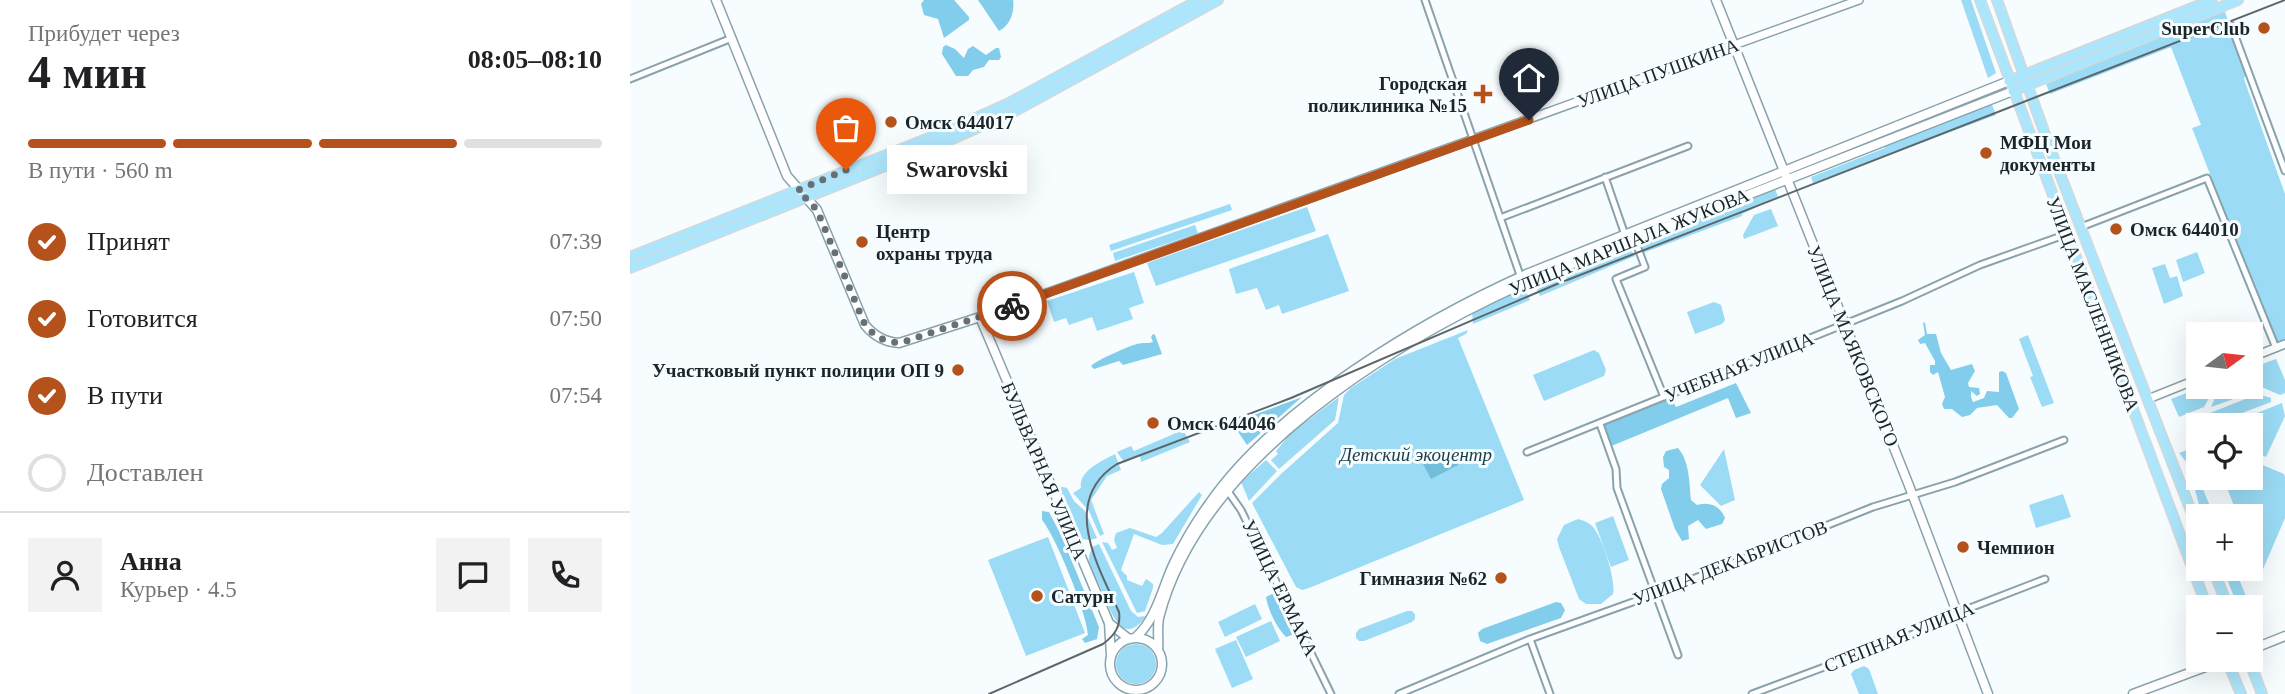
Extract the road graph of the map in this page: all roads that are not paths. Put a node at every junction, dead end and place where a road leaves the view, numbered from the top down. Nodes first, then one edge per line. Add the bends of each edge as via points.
1 (716, 0) edge
2 (1199, 0) edge
3 (1218, 0) edge
4 (1425, 0) edge
5 (1716, 0) edge
6 (1859, 0) edge
7 (1980, 0) edge
8 (1997, 0) edge
9 (2212, 0) edge
10 (2238, 0) edge
11 (2231, 25) dead end
12 (732, 38) junction
13 (1734, 45) junction
14 (630, 79) edge
15 (2025, 80) junction
16 (2011, 86) junction
17 (1032, 97) junction
18 (1011, 108) junction
19 (1473, 141) junction
20 (1688, 146) dead end
21 (2284, 147) edge
22 (2277, 150) junction
23 (1784, 170) junction
24 (2285, 171) edge
25 (1605, 177) junction
26 (1787, 179) junction
27 (798, 190) junction
28 (806, 197) junction
29 (1500, 218) junction
30 (2083, 232) junction
31 (2067, 234) junction
32 (1630, 235) junction
33 (630, 257) edge
34 (630, 268) edge
35 (1521, 280) junction
36 (980, 317) junction
37 (2117, 320) junction
38 (1844, 324) junction
39 (2101, 326) junction
40 (2285, 344) edge
41 (2276, 348) junction
42 (2263, 353) edge
43 (2186, 384) edge
44 (1664, 397) junction
45 (2129, 397) junction
46 (2148, 399) junction
47 (1600, 424) junction
48 (2064, 440) dead end
49 (1527, 452) dead end
50 (1225, 488) junction
51 (1912, 495) junction
52 (2188, 504) edge
53 (2045, 579) dead end
54 (1654, 594) junction
55 (2203, 595) edge
56 (1957, 613) junction
57 (1109, 624) junction
58 (2285, 636) edge
59 (1132, 638) junction
60 (1530, 639) junction
61 (2263, 645) edge
62 (1158, 650) junction
63 (1111, 655) junction
64 (1678, 655) dead end
65 (2193, 672) edge
66 (2231, 672) edge
67 (2254, 672) edge
68 (1156, 681) junction
69 (1132, 692) edge
70 (1156, 694) edge
71 (1331, 694) edge
72 (1399, 694) edge
73 (1550, 694) edge
74 (1752, 694) edge
75 (1988, 694) edge
76 (2133, 694) edge
77 (2241, 694) edge
78 (2262, 694) edge

1 - 12 main road
2 - 17 main road
3 - 17 main road
4 - 19 street
5 - 13 main road, УЛИЦА МАЯКОВСКОГО
6 - 13 street, УЛИЦА ПУШКИНА
7 - 16 main road, УЛИЦА МАСЛЕННИКОВА
8 - 15 main road, УЛИЦА МАСЛЕННИКОВА
9 - 15 main road, УЛИЦА МАРШАЛА ЖУКОВА
10 - 15 main road, УЛИЦА МАРШАЛА ЖУКОВА
11 - 22 street
12 - 14 street
12 - 27 main road via 787,176
13 - 19 street, УЛИЦА ПУШКИНА
13 - 23 main road, УЛИЦА МАЯКОВСКОГО
15 - 16 main road, УЛИЦА МАРШАЛА ЖУКОВА
15 - 30 main road, УЛИЦА МАСЛЕННИКОВА
16 - 23 main road, УЛИЦА МАРШАЛА ЖУКОВА
16 - 26 main road, УЛИЦА МАРШАЛА ЖУКОВА
16 - 31 main road, УЛИЦА МАСЛЕННИКОВА
17 - 18 main road
18 - 27 main road
18 - 28 main road via 958,136
19 - 29 street
19 - 36 street, УЛИЦА ПУШКИНА
20 - 25 street
21 - 22 street
22 - 24 street
23 - 26 main road, УЛИЦА МАЯКОВСКОГО
23 - 32 main road, УЛИЦА МАРШАЛА ЖУКОВА
25 - 29 street
25 - 32 street
26 - 32 main road, УЛИЦА МАРШАЛА ЖУКОВА
26 - 38 main road, УЛИЦА МАЯКОВСКОГО
27 - 28 main road
27 - 33 main road
28 - 34 main road
28 - 36 main road, УЛИЦА ПУШКИНА via 817,210 865,325 879,338 903,342
29 - 35 street
30 - 31 main road
30 - 37 main road, УЛИЦА МАСЛЕННИКОВА
30 - 41 street via 2207,178
31 - 38 street, УЧЕБНАЯ УЛИЦА via 1980,265
31 - 39 main road, УЛИЦА МАСЛЕННИКОВА
32 - 35 main road, УЛИЦА МАРШАЛА ЖУКОВА
32 - 44 street via 1646,267 1616,279
35 - 50 main road, УЛИЦА МАРШАЛА ЖУКОВА via 1354,380 1278,439
36 - 57 main road, БУЛЬВАРНАЯ УЛИЦА
37 - 39 main road via 2108,319
37 - 46 main road, УЛИЦА МАСЛЕННИКОВА
38 - 44 street, УЧЕБНАЯ УЛИЦА
38 - 51 main road, УЛИЦА МАЯКОВСКОГО
39 - 45 main road, УЛИЦА МАСЛЕННИКОВА
40 - 41 street
41 - 42 street
43 - 46 street
44 - 47 street, УЧЕБНАЯ УЛИЦА
45 - 46 main road via 2138,402
45 - 55 main road, УЛИЦА МАСЛЕННИКОВА
46 - 52 main road, УЛИЦА МАСЛЕННИКОВА
47 - 49 street, УЧЕБНАЯ УЛИЦА
47 - 54 street
48 - 51 street, УЛИЦА ДЕКАБРИСТОВ
50 - 59 main road, УЛИЦА МАРШАЛА ЖУКОВА via 1195,524 1150,620
50 - 62 main road, УЛИЦА МАРШАЛА ЖУКОВА via 1180,565 1158,621
50 - 71 street, УЛИЦА ЕРМАКА via 1241,510
51 - 54 street, УЛИЦА ДЕКАБРИСТОВ
51 - 56 main road, УЛИЦА МАЯКОВСКОГО
53 - 56 street, СТЕПНАЯ УЛИЦА
54 - 60 street, УЛИЦА ДЕКАБРИСТОВ
54 - 64 street
56 - 74 street, СТЕПНАЯ УЛИЦА
56 - 75 main road, УЛИЦА МАЯКОВСКОГО
57 - 59 main road
57 - 63 main road, БУЛЬВАРНАЯ УЛИЦА
58 - 61 main road
59 - 62 main road via 1150,642
59 - 63 main road via 1120,643
60 - 72 street, УЛИЦА ДЕКАБРИСТОВ
60 - 73 street
62 - 68 main road via 1162,668
63 - 69 main road via 1115,680
65 - 76 main road
66 - 77 main road
67 - 78 main road
68 - 69 main road
68 - 70 main road

